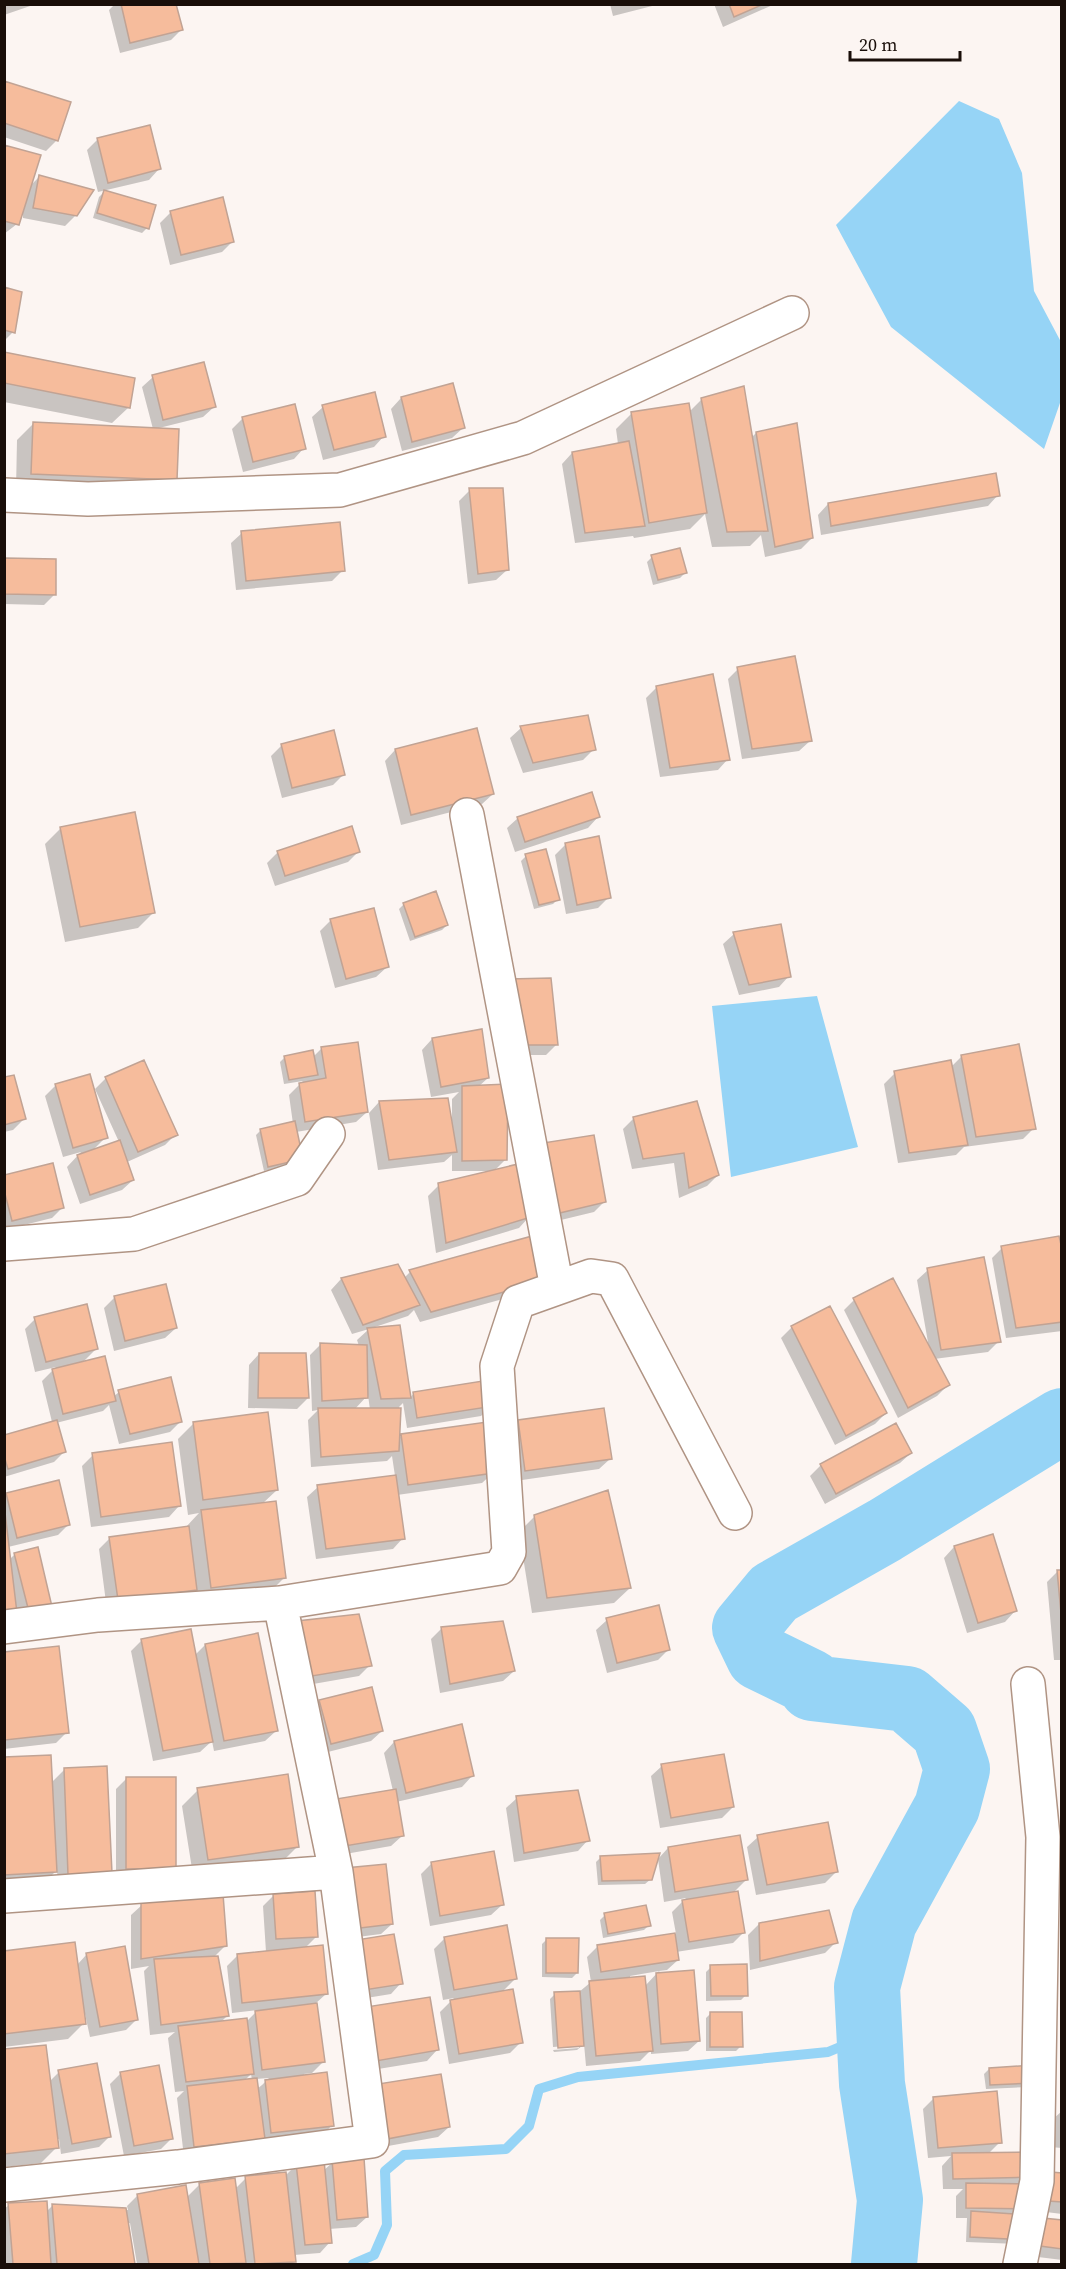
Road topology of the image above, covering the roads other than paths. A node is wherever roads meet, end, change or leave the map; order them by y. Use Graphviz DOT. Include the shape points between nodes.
graph roads {
  1 [pos="792,313"];
  2 [pos="4,495"];
  3 [pos="467,815"];
  4 [pos="328,1134"];
  5 [pos="4,1244"];
  6 [pos="556,1288"];
  7 [pos="735,1514"];
  8 [pos="280,1603"];
  9 [pos="4,1627"];
  10 [pos="1028,1684"];
  11 [pos="336,1872"];
  12 [pos="4,1896"];
  13 [pos="4,2185"];
  14 [pos="1020,2265"];
  1 -- 2 [label="street" via="523,438 340,490 88,499"];
  3 -- 6 [label="street"];
  4 -- 5 [label="street" via="297,1179 134,1234"];
  6 -- 7 [label="street" via="591,1276 612,1279"];
  6 -- 8 [label="street" via="518,1302 497,1366 509,1552 500,1568"];
  8 -- 9 [label="street" via="98,1615"];
  8 -- 11 [label="street"];
  10 -- 14 [label="street" via="1043,1837 1037,2181"];
  11 -- 12 [label="street"];
  11 -- 13 [label="street" via="372,2141 178,2168"];
}
